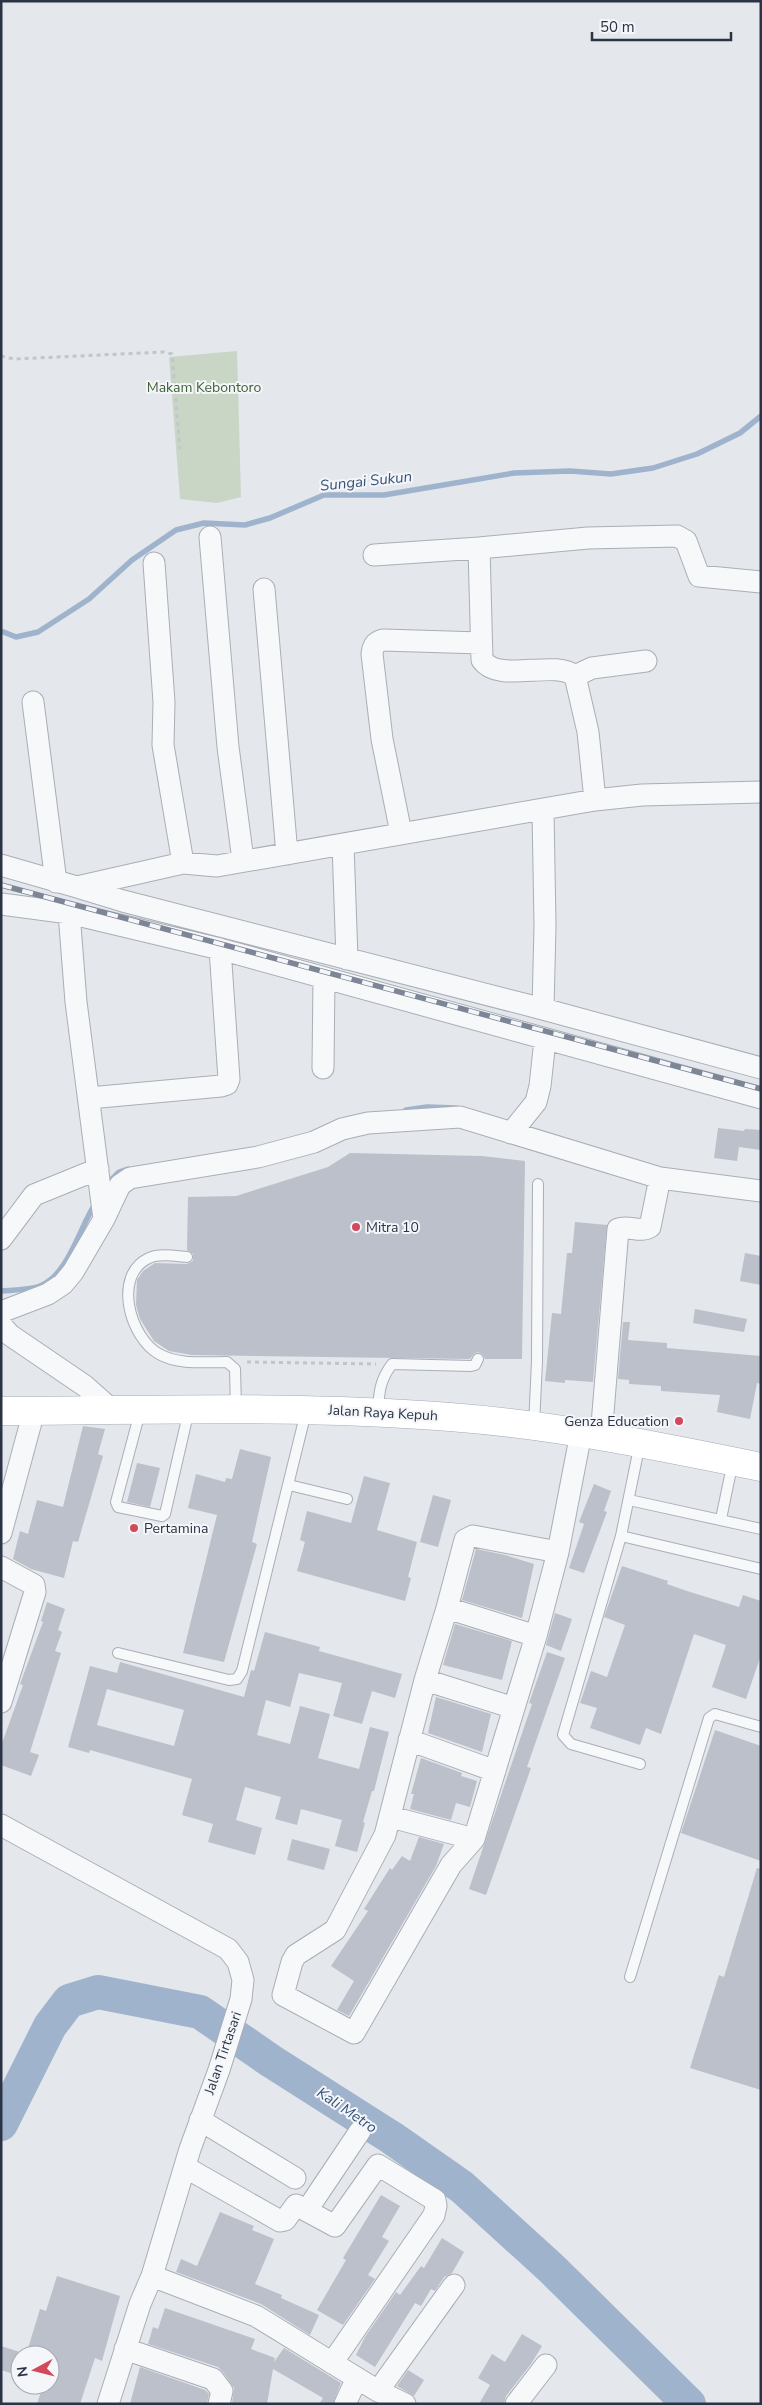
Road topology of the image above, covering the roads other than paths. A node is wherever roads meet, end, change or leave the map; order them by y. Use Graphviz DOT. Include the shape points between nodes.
graph roads {
  1 [pos="210,537"];
  2 [pos="479,548"];
  3 [pos="374,554"];
  4 [pos="154,563"];
  5 [pos="761,582"];
  6 [pos="264,589"];
  7 [pos="481,643"];
  8 [pos="646,661"];
  9 [pos="575,676"];
  10 [pos="33,702"];
  11 [pos="761,792"];
  12 [pos="595,800"];
  13 [pos="543,810"];
  14 [pos="402,833"];
  15 [pos="343,844"];
  16 [pos="287,854"];
  17 [pos="243,860"];
  18 [pos="183,862"];
  19 [pos="1,865"];
  20 [pos="56,882"];
  21 [pos="77,887"];
  22 [pos="1,904"];
  23 [pos="69,913"];
  24 [pos="220,949"];
  25 [pos="347,959"];
  26 [pos="324,978"];
  27 [pos="543,1009"];
  28 [pos="545,1040"];
  29 [pos="323,1068"];
  30 [pos="761,1068"];
  31 [pos="89,1098"];
  32 [pos="761,1098"];
  33 [pos="515,1128"];
  34 [pos="660,1178"];
  35 [pos="538,1184"];
  36 [pos="100,1191"];
  37 [pos="761,1191"];
  38 [pos="1,1239"];
  39 [pos="187,1257"];
  40 [pos="1,1312"];
  41 [pos="1,1325"];
  42 [pos="478,1359"];
  43 [pos="236,1409"];
  44 [pos="307,1409"];
  45 [pos="112,1410"];
  46 [pos="141,1410"];
  47 [pos="190,1410"];
  48 [pos="1,1411"];
  49 [pos="34,1411"];
  50 [pos="378,1412"];
  51 [pos="534,1426"];
  52 [pos="591,1435"];
  53 [pos="640,1443"];
  54 [pos="733,1461"];
  55 [pos="761,1467"];
  56 [pos="289,1485"];
  57 [pos="347,1499"];
  58 [pos="629,1500"];
  59 [pos="721,1519"];
  60 [pos="761,1529"];
  61 [pos="1,1533"];
  62 [pos="621,1536"];
  63 [pos="558,1552"];
  64 [pos="1,1567"];
  65 [pos="761,1569"];
  66 [pos="447,1608"];
  67 [pos="536,1636"];
  68 [pos="118,1653"];
  69 [pos="425,1680"];
  70 [pos="1,1702"];
  71 [pos="514,1708"];
  72 [pos="761,1727"];
  73 [pos="409,1740"];
  74 [pos="640,1764"];
  75 [pos="495,1772"];
  76 [pos="392,1817"];
  77 [pos="1,1824"];
  78 [pos="474,1839"];
  79 [pos="630,1977"];
  80 [pos="200,2120"];
  81 [pos="360,2131"];
  82 [pos="185,2167"];
  83 [pos="295,2178"];
  84 [pos="306,2210"];
  85 [pos="152,2276"];
  86 [pos="454,2285"];
  87 [pos="125,2349"];
  88 [pos="332,2363"];
  89 [pos="546,2365"];
  90 [pos="356,2378"];
  91 [pos="391,2399"];
  92 [pos="108,2404"];
  93 [pos="219,2404"];
  94 [pos="345,2404"];
  95 [pos="516,2404"];
  1 -- 17 [label="street" via="228,747"];
  2 -- 3 [label="street"];
  2 -- 5 [label="street" via="588,538 677,536 686,541 699,576"];
  2 -- 7 [label="street"];
  4 -- 18 [label="street" via="164,702 162,745"];
  6 -- 16 [label="street"];
  7 -- 9 [label="street" via="482,660 490,668 566,672"];
  7 -- 14 [label="street" via="383,640 375,643 372,654 382,739"];
  8 -- 9 [label="street" via="592,668"];
  9 -- 12 [label="street" via="588,732"];
  10 -- 20 [label="street"];
  11 -- 12 [label="street" via="642,795"];
  12 -- 13 [label="street"];
  13 -- 14 [label="street"];
  13 -- 27 [label="street"];
  14 -- 15 [label="street"];
  15 -- 16 [label="street"];
  15 -- 25 [label="street"];
  16 -- 17 [label="street"];
  17 -- 18 [label="street" via="217,866"];
  18 -- 21 [label="street"];
  19 -- 20 [label="street"];
  20 -- 21 [label="street"];
  21 -- 25 [label="street"];
  22 -- 23 [label="street"];
  23 -- 24 [label="street"];
  23 -- 31 [label="street" via="75,994"];
  24 -- 26 [label="street"];
  24 -- 31 [label="street" via="227,1084"];
  25 -- 27 [label="street"];
  26 -- 28 [label="street"];
  26 -- 29 [label="street"];
  27 -- 30 [label="street"];
  28 -- 32 [label="street"];
  28 -- 33 [label="street" via="536,1102"];
  31 -- 36 [label="street"];
  33 -- 34 [label="street"];
  33 -- 36 [label="street" via="460,1117 368,1124 342,1129 314,1142 258,1157 130,1178"];
  34 -- 37 [label="street"];
  34 -- 52 [label="street" via="650,1227 643,1230 618,1229"];
  35 -- 51 [label="lane"];
  36 -- 38 [label="street" via="34,1195"];
  36 -- 40 [label="street" via="73,1272 48,1294"];
  39 -- 43 [label="lane" via="152,1257 138,1266 129,1294 131,1319 138,1334 160,1355 172,1360 227,1362 235,1369"];
  41 -- 45 [label="street" via="10,1335 85,1386"];
  42 -- 50 [label="lane" via="471,1366 392,1364 382,1376 379,1386"];
  43 -- 44 [label="main road, Jalan Raya Kepuh"];
  43 -- 47 [label="main road, Jalan Raya Kepuh"];
  44 -- 50 [label="main road, Jalan Raya Kepuh"];
  44 -- 56 [label="lane"];
  45 -- 46 [label="main road, Jalan Raya Kepuh"];
  45 -- 49 [label="main road, Jalan Raya Kepuh"];
  46 -- 47 [label="main road, Jalan Raya Kepuh"];
  46 -- 47 [label="lane" via="116,1502 118,1507 162,1516"];
  48 -- 49 [label="main road, Jalan Raya Kepuh"];
  49 -- 61 [label="street"];
  50 -- 51 [label="main road, Jalan Raya Kepuh"];
  51 -- 52 [label="main road, Jalan Raya Kepuh"];
  52 -- 53 [label="main road, Jalan Raya Kepuh"];
  52 -- 63 [label="street"];
  53 -- 54 [label="main road, Jalan Raya Kepuh"];
  53 -- 58 [label="lane"];
  54 -- 55 [label="main road, Jalan Raya Kepuh"];
  54 -- 59 [label="lane"];
  56 -- 57 [label="lane"];
  56 -- 68 [label="lane" via="242,1671 237,1679 229,1680"];
  58 -- 59 [label="lane"];
  58 -- 62 [label="lane"];
  59 -- 60 [label="lane"];
  62 -- 65 [label="lane"];
  62 -- 74 [label="lane" via="563,1735 571,1744"];
  63 -- 66 [label="street" via="470,1537 465,1540"];
  63 -- 67 [label="street"];
  64 -- 70 [label="street" via="34,1585 35,1592"];
  66 -- 67 [label="street"];
  66 -- 69 [label="street"];
  67 -- 71 [label="street"];
  69 -- 71 [label="street"];
  69 -- 73 [label="street"];
  71 -- 75 [label="street"];
  72 -- 79 [label="lane" via="715,1714 709,1718"];
  73 -- 75 [label="street"];
  73 -- 76 [label="street"];
  75 -- 78 [label="street"];
  76 -- 78 [label="street"];
  76 -- 78 [label="street" via="335,1930 296,1955 284,1995 354,2033 451,1865"];
  77 -- 80 [label="street, Jalan Tirtasari" via="228,1949 238,1962 243,1980 241,2000"];
  80 -- 82 [label="street, Jalan Tirtasari"];
  80 -- 83 [label="street"];
  81 -- 84 [label="street"];
  82 -- 84 [label="street" via="280,2221 285,2220 296,2205"];
  82 -- 85 [label="street, Jalan Tirtasari"];
  84 -- 88 [label="street" via="335,2226 378,2165 434,2200 436,2206 434,2215"];
  85 -- 87 [label="street, Jalan Tirtasari"];
  85 -- 88 [label="street" via="256,2316"];
  86 -- 91 [label="street"];
  87 -- 92 [label="street, Jalan Tirtasari"];
  87 -- 93 [label="street" via="213,2379 222,2391"];
  88 -- 90 [label="street"];
  89 -- 95 [label="street"];
  90 -- 91 [label="street"];
  90 -- 94 [label="street"];
}
